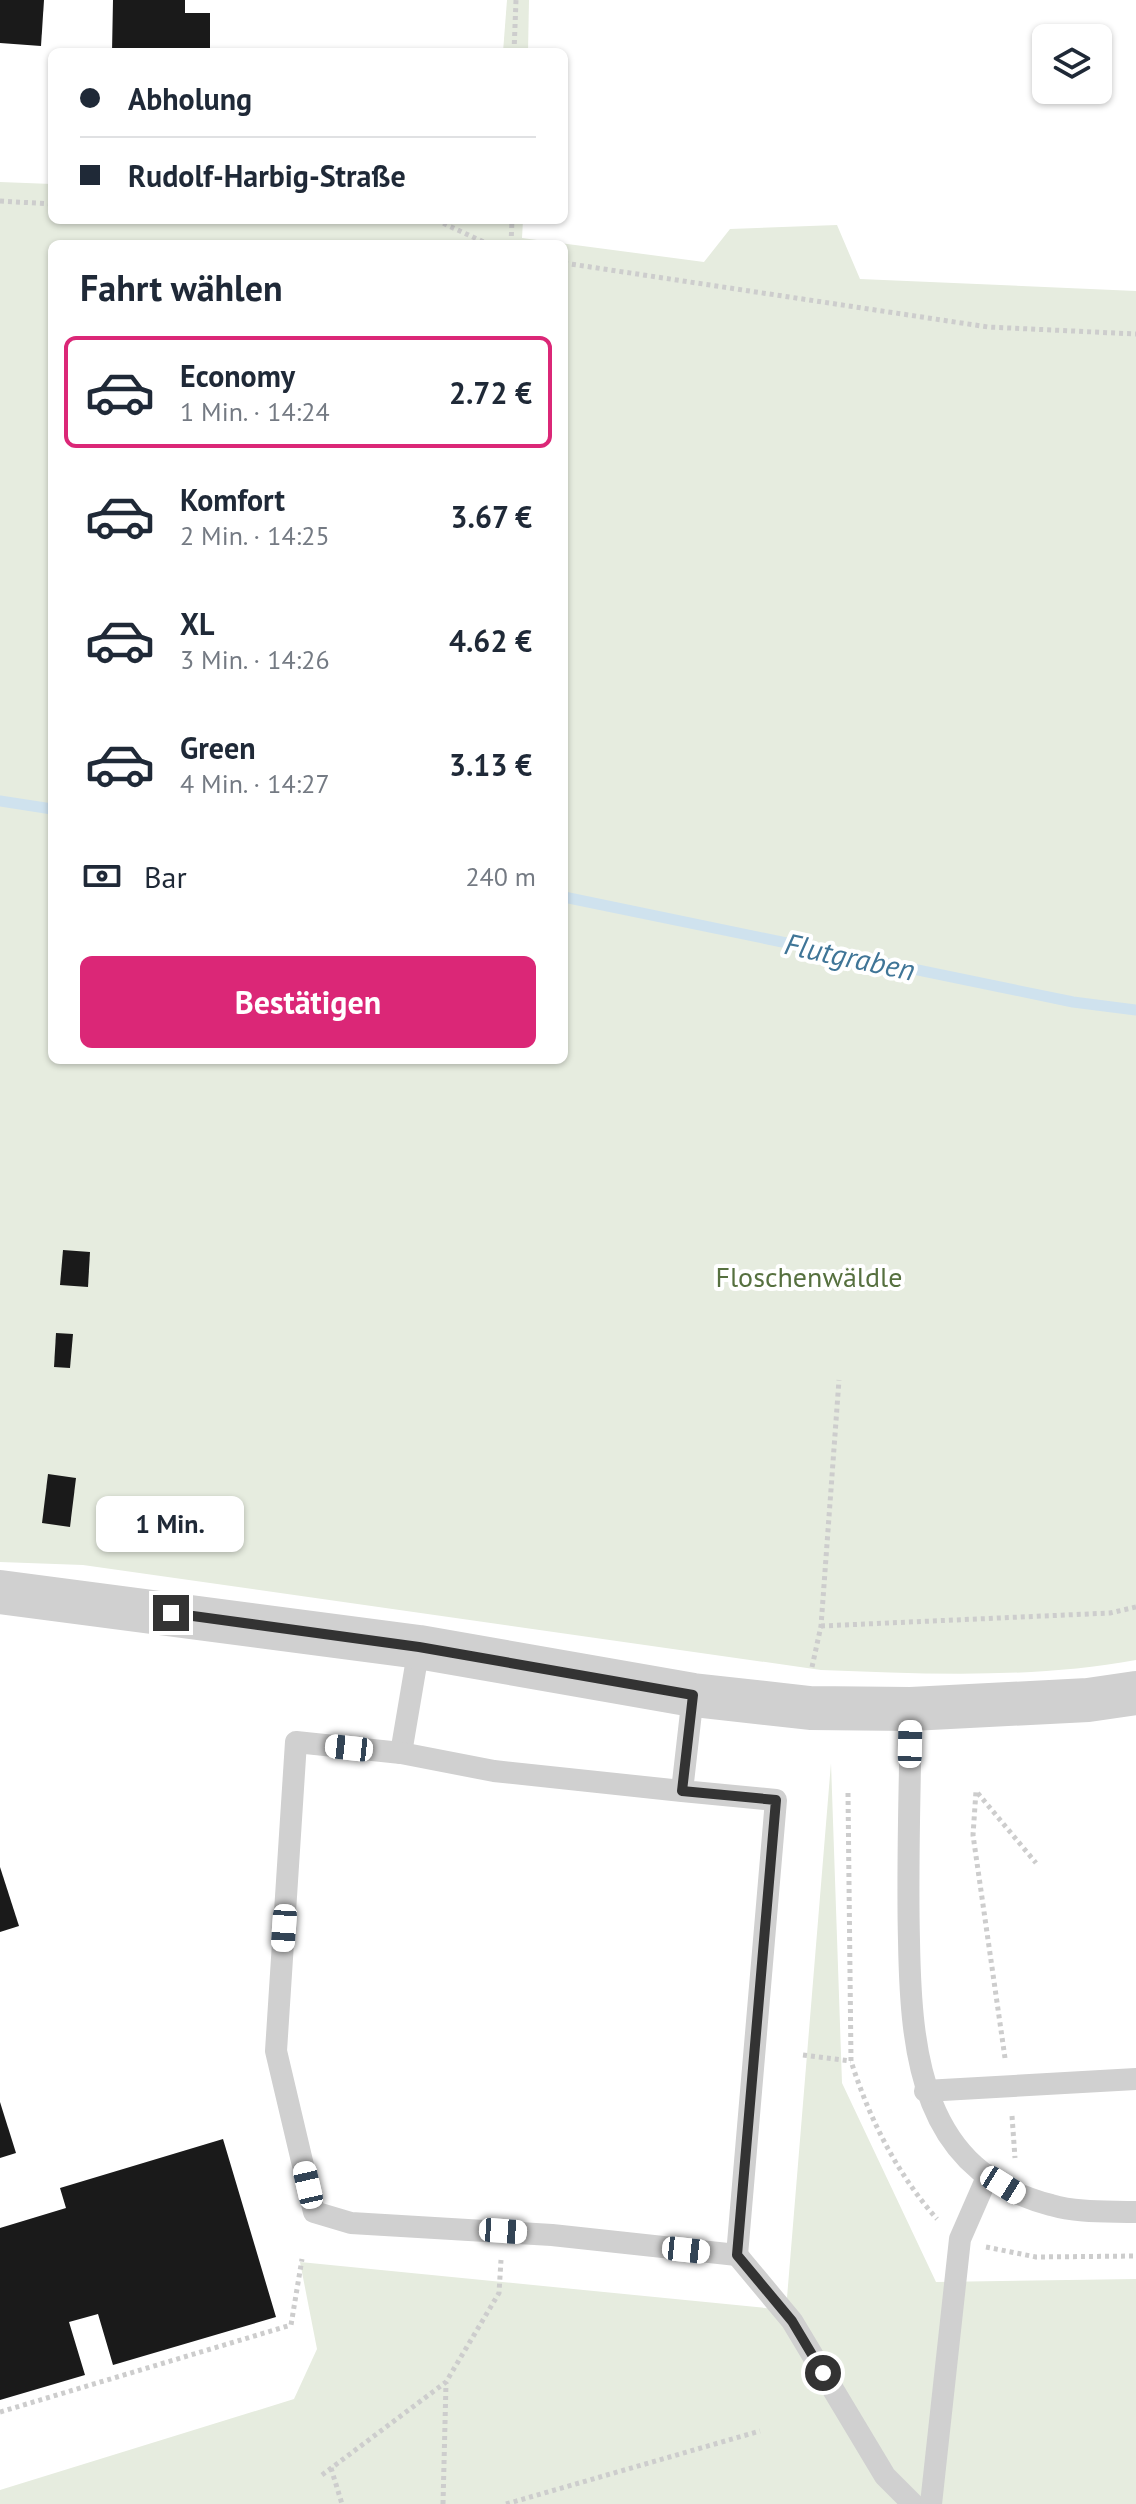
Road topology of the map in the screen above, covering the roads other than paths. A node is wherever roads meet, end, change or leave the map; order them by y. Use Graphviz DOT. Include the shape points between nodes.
graph roads {
  1 [pos="0,1592"];
  2 [pos="419,1647"];
  3 [pos="1136,1693"];
  4 [pos="693,1695"];
  5 [pos="911,1709"];
  6 [pos="401,1753"];
  7 [pos="682,1791"];
  8 [pos="1136,2079"];
  9 [pos="925,2091"];
  10 [pos="988,2175"];
  11 [pos="1136,2212"];
  12 [pos="737,2255"];
  13 [pos="913,2504"];
  14 [pos="931,2504"];
  1 -- 2 [label="street"];
  2 -- 4 [label="street"];
  2 -- 6 [label="lane"];
  3 -- 5 [label="street"];
  4 -- 5 [label="street" via="810,1708"];
  4 -- 7 [label="lane"];
  5 -- 9 [label="lane" via="910,2002"];
  6 -- 7 [label="lane" via="494,1771"];
  6 -- 12 [label="lane" via="296,1742 276,2051 314,2212 351,2223 503,2231"];
  7 -- 12 [label="lane" via="776,1800"];
  8 -- 9 [label="lane"];
  9 -- 10 [label="lane" via="958,2150"];
  10 -- 11 [label="lane" via="1017,2194 1052,2206"];
  10 -- 14 [label="lane" via="960,2239"];
  12 -- 13 [label="lane" via="792,2321 885,2476"];
}
